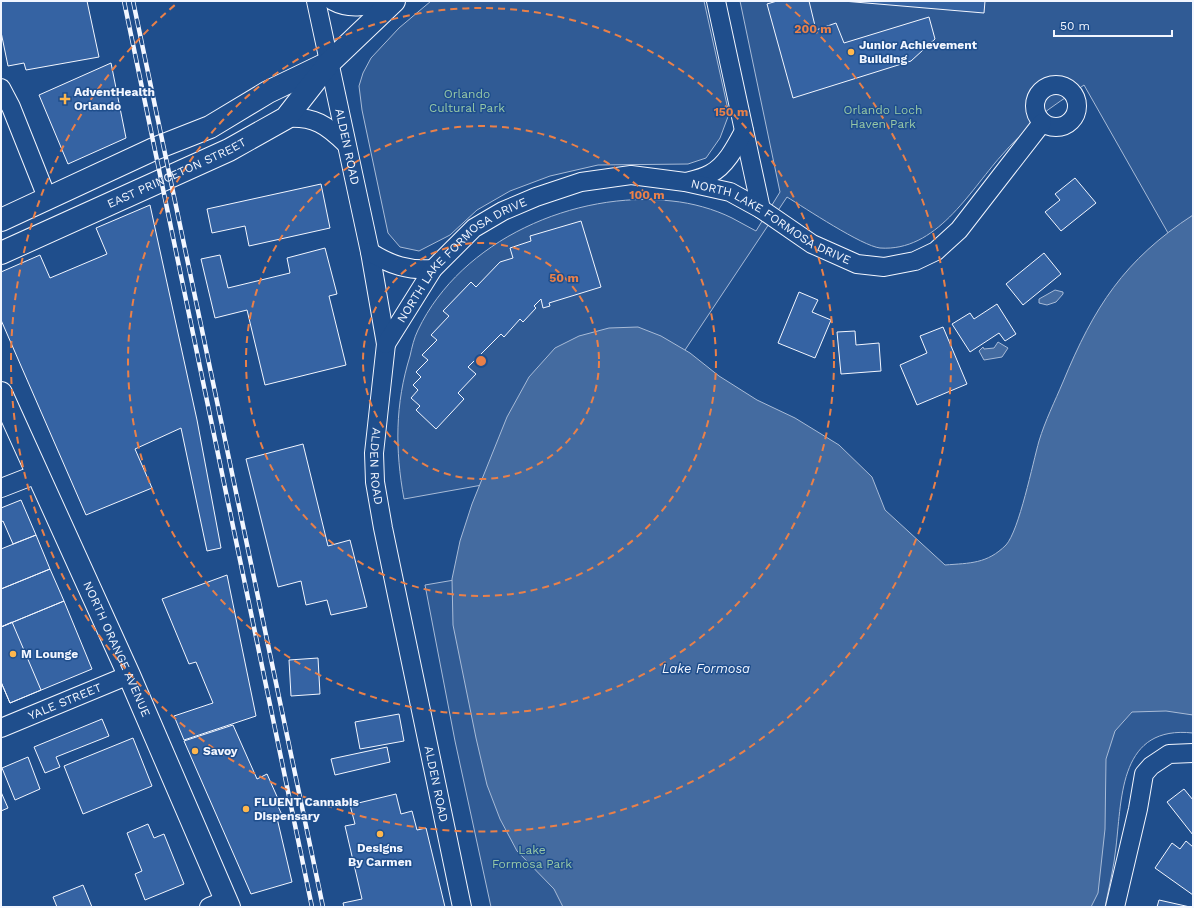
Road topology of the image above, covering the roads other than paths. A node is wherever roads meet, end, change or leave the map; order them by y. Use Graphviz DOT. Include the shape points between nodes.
graph roads {
  1 [pos="316,1"];
  2 [pos="333,1"];
  3 [pos="389,1"];
  4 [pos="394,1"];
  5 [pos="716,1"];
  6 [pos="329,63"];
  7 [pos="1,88"];
  8 [pos="286,118"];
  9 [pos="1042,123"];
  10 [pos="744,131"];
  11 [pos="346,144"];
  12 [pos="685,182"];
  13 [pos="48,200"];
  14 [pos="761,209"];
  15 [pos="1,220"];
  16 [pos="370,252"];
  17 [pos="1,253"];
  18 [pos="433,269"];
  19 [pos="386,344"];
  20 [pos="1,393"];
  21 [pos="37,474"];
  22 [pos="1,488"];
  23 [pos="129,675"];
  24 [pos="1,728"];
  25 [pos="1193,753"];
  26 [pos="221,905"];
  27 [pos="462,907"];
  28 [pos="1116,907"];
  1 -- 6 [label="street, ALDEN ROAD"];
  2 -- 3 [label="street" via="358,7"];
  4 -- 6 [label="main road, EAST PRINCETON STREET"];
  5 -- 10 [label="street"];
  6 -- 8 [label="main road, EAST PRINCETON STREET"];
  6 -- 11 [label="street, ALDEN ROAD"];
  6 -- 13 [label="main road, EAST PRINCETON STREET" via="268,92 210,127 154,149"];
  7 -- 13 [label="street"];
  8 -- 11 [label="street" via="301,117 313,120 332,130"];
  8 -- 17 [label="main road, EAST PRINCETON STREET" via="229,150"];
  9 -- 14 [label="street, NORTH LAKE FORMOSA DRIVE" via="959,230 936,251 915,261 884,266 857,264 812,244"];
  10 -- 12 [label="street" via="722,165 710,174"];
  10 -- 14 [label="street"];
  11 -- 16 [label="street, ALDEN ROAD"];
  12 -- 14 [label="street, NORTH LAKE FORMOSA DRIVE" via="730,192"];
  12 -- 18 [label="street, NORTH LAKE FORMOSA DRIVE" via="631,175 581,182 536,197 503,211 474,228"];
  13 -- 15 [label="main road, EAST PRINCETON STREET"];
  16 -- 18 [label="street" via="383,261 401,267"];
  16 -- 19 [label="street, ALDEN ROAD"];
  18 -- 19 [label="street, NORTH LAKE FORMOSA DRIVE"];
  19 -- 27 [label="street, ALDEN ROAD" via="377,415 375,482"];
  20 -- 21 [label="main road, NORTH ORANGE AVENUE"];
  21 -- 22 [label="street"];
  21 -- 23 [label="main road, NORTH ORANGE AVENUE"];
  23 -- 24 [label="street, YALE STREET"];
  23 -- 26 [label="main road, NORTH ORANGE AVENUE"];
  25 -- 28 [label="street" via="1169,754 1144,774"];
}
